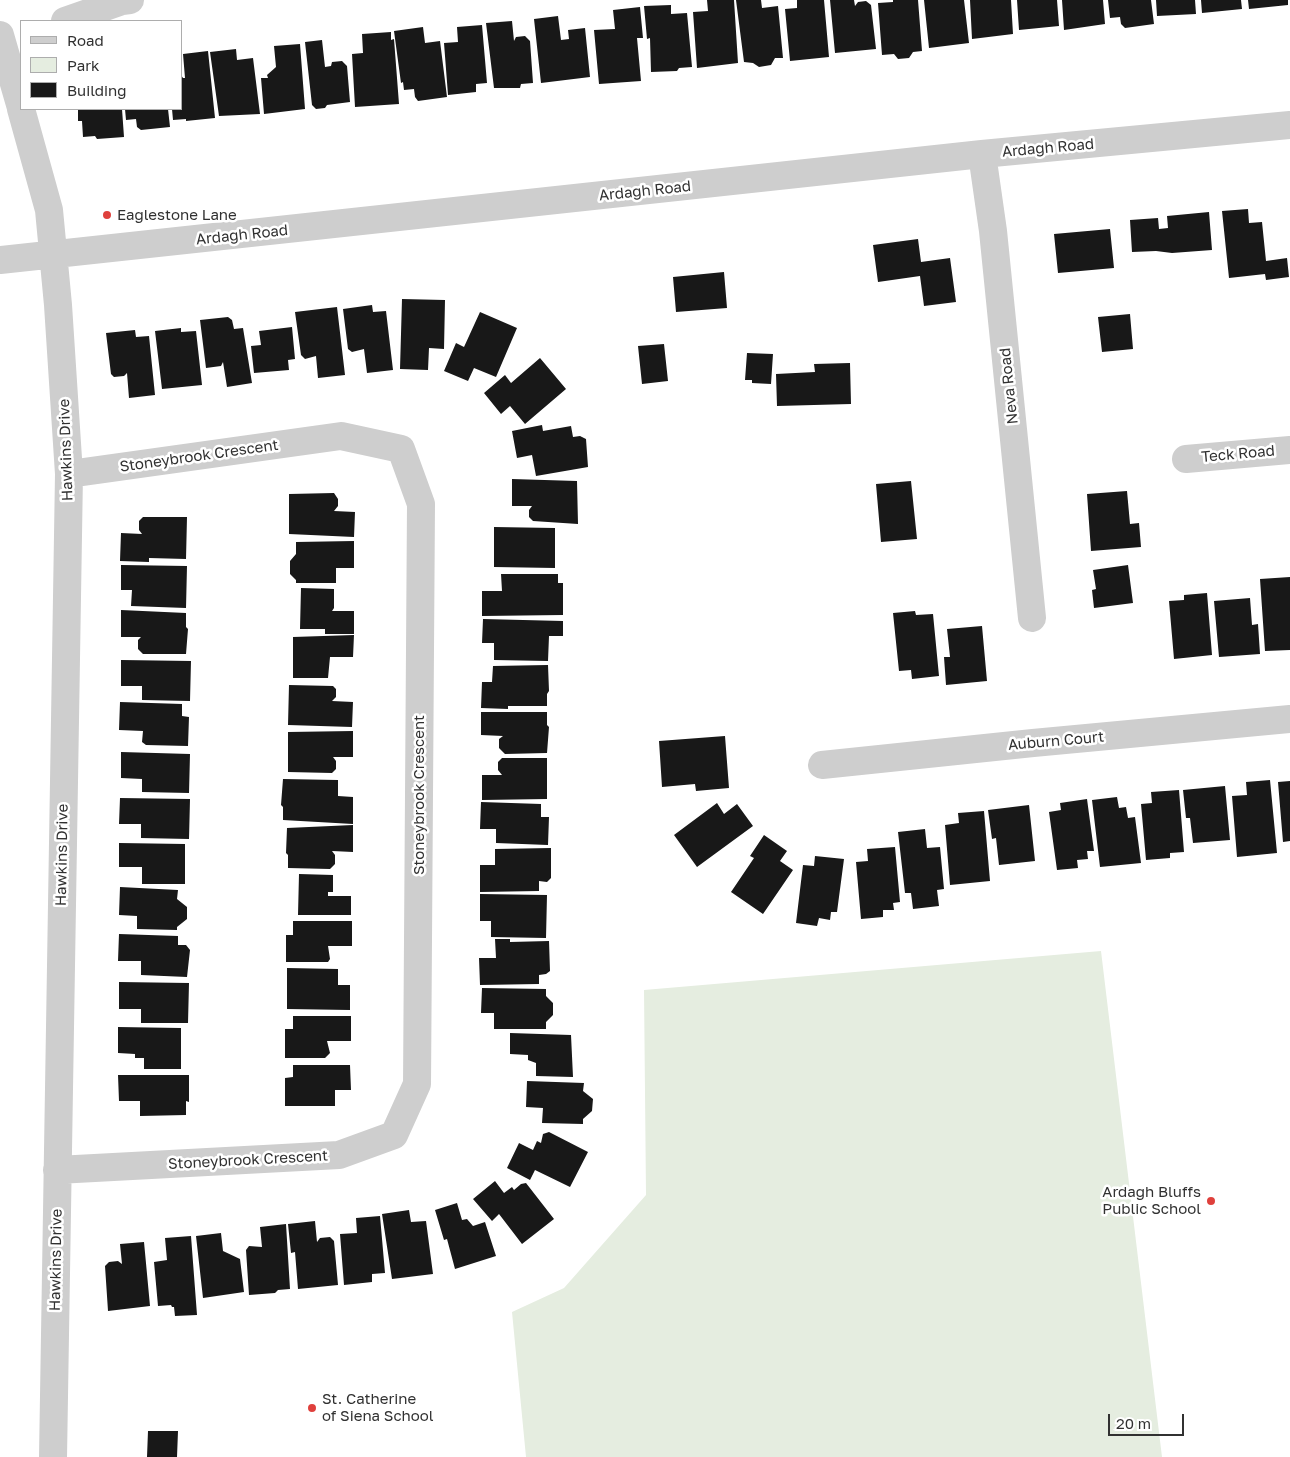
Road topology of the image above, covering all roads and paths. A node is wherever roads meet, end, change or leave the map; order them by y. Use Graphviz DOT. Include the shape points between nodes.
graph roads {
  1 [pos="130,0"];
  2 [pos="68,20"];
  3 [pos="8,38"];
  4 [pos="20,104"];
  5 [pos="21,110"];
  6 [pos="1290,125"];
  7 [pos="982,154"];
  8 [pos="54,254"];
  9 [pos="0,260"];
  10 [pos="1290,450"];
  11 [pos="1186,459"];
  12 [pos="69,474"];
  13 [pos="1032,618"];
  14 [pos="1290,719"];
  15 [pos="822,765"];
  16 [pos="57,1170"];
  17 [pos="53,1457"];
  1 -- 2 [label="street"];
  3 -- 4 [label="street"];
  5 -- 8 [label="street" via="49,210"];
  6 -- 7 [label="street, Ardagh Road"];
  7 -- 8 [label="street, Ardagh Road"];
  7 -- 13 [label="street, Neva Road" via="993,231"];
  8 -- 9 [label="street, Ardagh Road"];
  8 -- 12 [label="street, Hawkins Drive"];
  10 -- 11 [label="street, Teck Road"];
  12 -- 16 [label="street, Hawkins Drive"];
  12 -- 16 [label="street, Stoneybrook Crescent" via="341,436 401,449 421,504 417,1084 394,1135 339,1155"];
  14 -- 15 [label="street, Auburn Court"];
  16 -- 17 [label="street, Hawkins Drive"];
}
